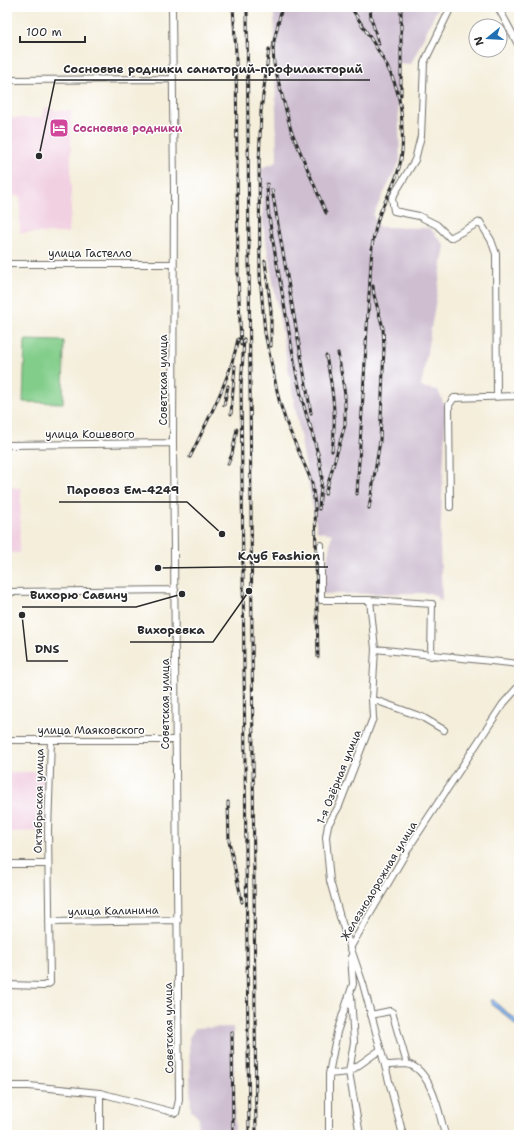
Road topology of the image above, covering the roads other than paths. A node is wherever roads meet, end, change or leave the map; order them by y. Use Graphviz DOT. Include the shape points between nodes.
graph roads {
  1 [pos="172,7"];
  2 [pos="451,7"];
  3 [pos="498,7"];
  4 [pos="519,46"];
  5 [pos="173,79"];
  6 [pos="7,80"];
  7 [pos="7,264"];
  8 [pos="173,264"];
  9 [pos="519,396"];
  10 [pos="497,397"];
  11 [pos="173,443"];
  12 [pos="7,444"];
  13 [pos="450,507"];
  14 [pos="321,545"];
  15 [pos="175,590"];
  16 [pos="7,592"];
  17 [pos="370,600"];
  18 [pos="375,649"];
  19 [pos="431,656"];
  20 [pos="519,664"];
  21 [pos="519,686"];
  22 [pos="372,699"];
  23 [pos="444,730"];
  24 [pos="7,740"];
  25 [pos="50,740"];
  26 [pos="176,740"];
  27 [pos="7,864"];
  28 [pos="48,864"];
  29 [pos="178,920"];
  30 [pos="49,922"];
  31 [pos="350,947"];
  32 [pos="7,985"];
  33 [pos="351,993"];
  34 [pos="371,1015"];
  35 [pos="380,1050"];
  36 [pos="384,1062"];
  37 [pos="407,1064"];
  38 [pos="349,1072"];
  39 [pos="329,1074"];
  40 [pos="7,1086"];
  41 [pos="100,1093"];
  42 [pos="100,1135"];
  43 [pos="329,1135"];
  44 [pos="360,1135"];
  45 [pos="403,1135"];
  46 [pos="446,1135"];
  1 -- 5 [label="street, Советская улица"];
  2 -- 10 [label="street" via="424,63 421,136 415,160 392,198 394,211 418,216 437,225 450,238 480,222 491,240 496,254"];
  3 -- 4 [label="street"];
  5 -- 6 [label="street"];
  5 -- 8 [label="street, Советская улица"];
  7 -- 8 [label="street, улица Гастелло"];
  8 -- 11 [label="street, Советская улица"];
  9 -- 10 [label="street"];
  10 -- 13 [label="street" via="454,398 449,405"];
  11 -- 12 [label="street, улица Кошевого"];
  11 -- 15 [label="street, Советская улица"];
  14 -- 17 [label="street" via="321,600"];
  15 -- 16 [label="street"];
  15 -- 26 [label="street, Советская улица"];
  17 -- 18 [label="street, 1-я Озёрная улица"];
  17 -- 19 [label="street" via="432,604"];
  18 -- 19 [label="street"];
  18 -- 22 [label="street, 1-я Озёрная улица"];
  19 -- 20 [label="street"];
  21 -- 31 [label="street, Железнодорожная улица" via="503,704 416,838"];
  22 -- 23 [label="street" via="422,717"];
  22 -- 31 [label="street, 1-я Озёрная улица" via="373,718 339,806 328,825 326,837 330,881"];
  24 -- 25 [label="street, улица Маяковского"];
  25 -- 26 [label="street, улица Маяковского"];
  25 -- 28 [label="street, Октябрьская улица"];
  26 -- 29 [label="street, Советская улица"];
  27 -- 28 [label="street, Октябрьская улица"];
  28 -- 30 [label="street, Октябрьская улица"];
  29 -- 30 [label="street, улица Калинина"];
  29 -- 41 [label="street, Советская улица" via="180,1100 176,1113"];
  30 -- 32 [label="street, Октябрьская улица" via="50,983 43,986"];
  31 -- 33 [label="street, Железнодорожная улица" via="353,984"];
  31 -- 34 [label="street, 1-я Озёрная улица"];
  33 -- 38 [label="street" via="354,1042"];
  33 -- 39 [label="street, Железнодорожная улица" via="337,1032"];
  34 -- 35 [label="street, 1-я Озёрная улица"];
  34 -- 37 [label="street" via="392,1012"];
  35 -- 36 [label="street, 1-я Озёрная улица"];
  35 -- 38 [label="street"];
  36 -- 37 [label="street" via="387,1065"];
  36 -- 45 [label="street, 1-я Озёрная улица"];
  37 -- 46 [label="street" via="416,1068 435,1095"];
  38 -- 39 [label="street"];
  38 -- 44 [label="street"];
  39 -- 43 [label="street, Железнодорожная улица"];
  40 -- 41 [label="street"];
  41 -- 42 [label="street"];
}
